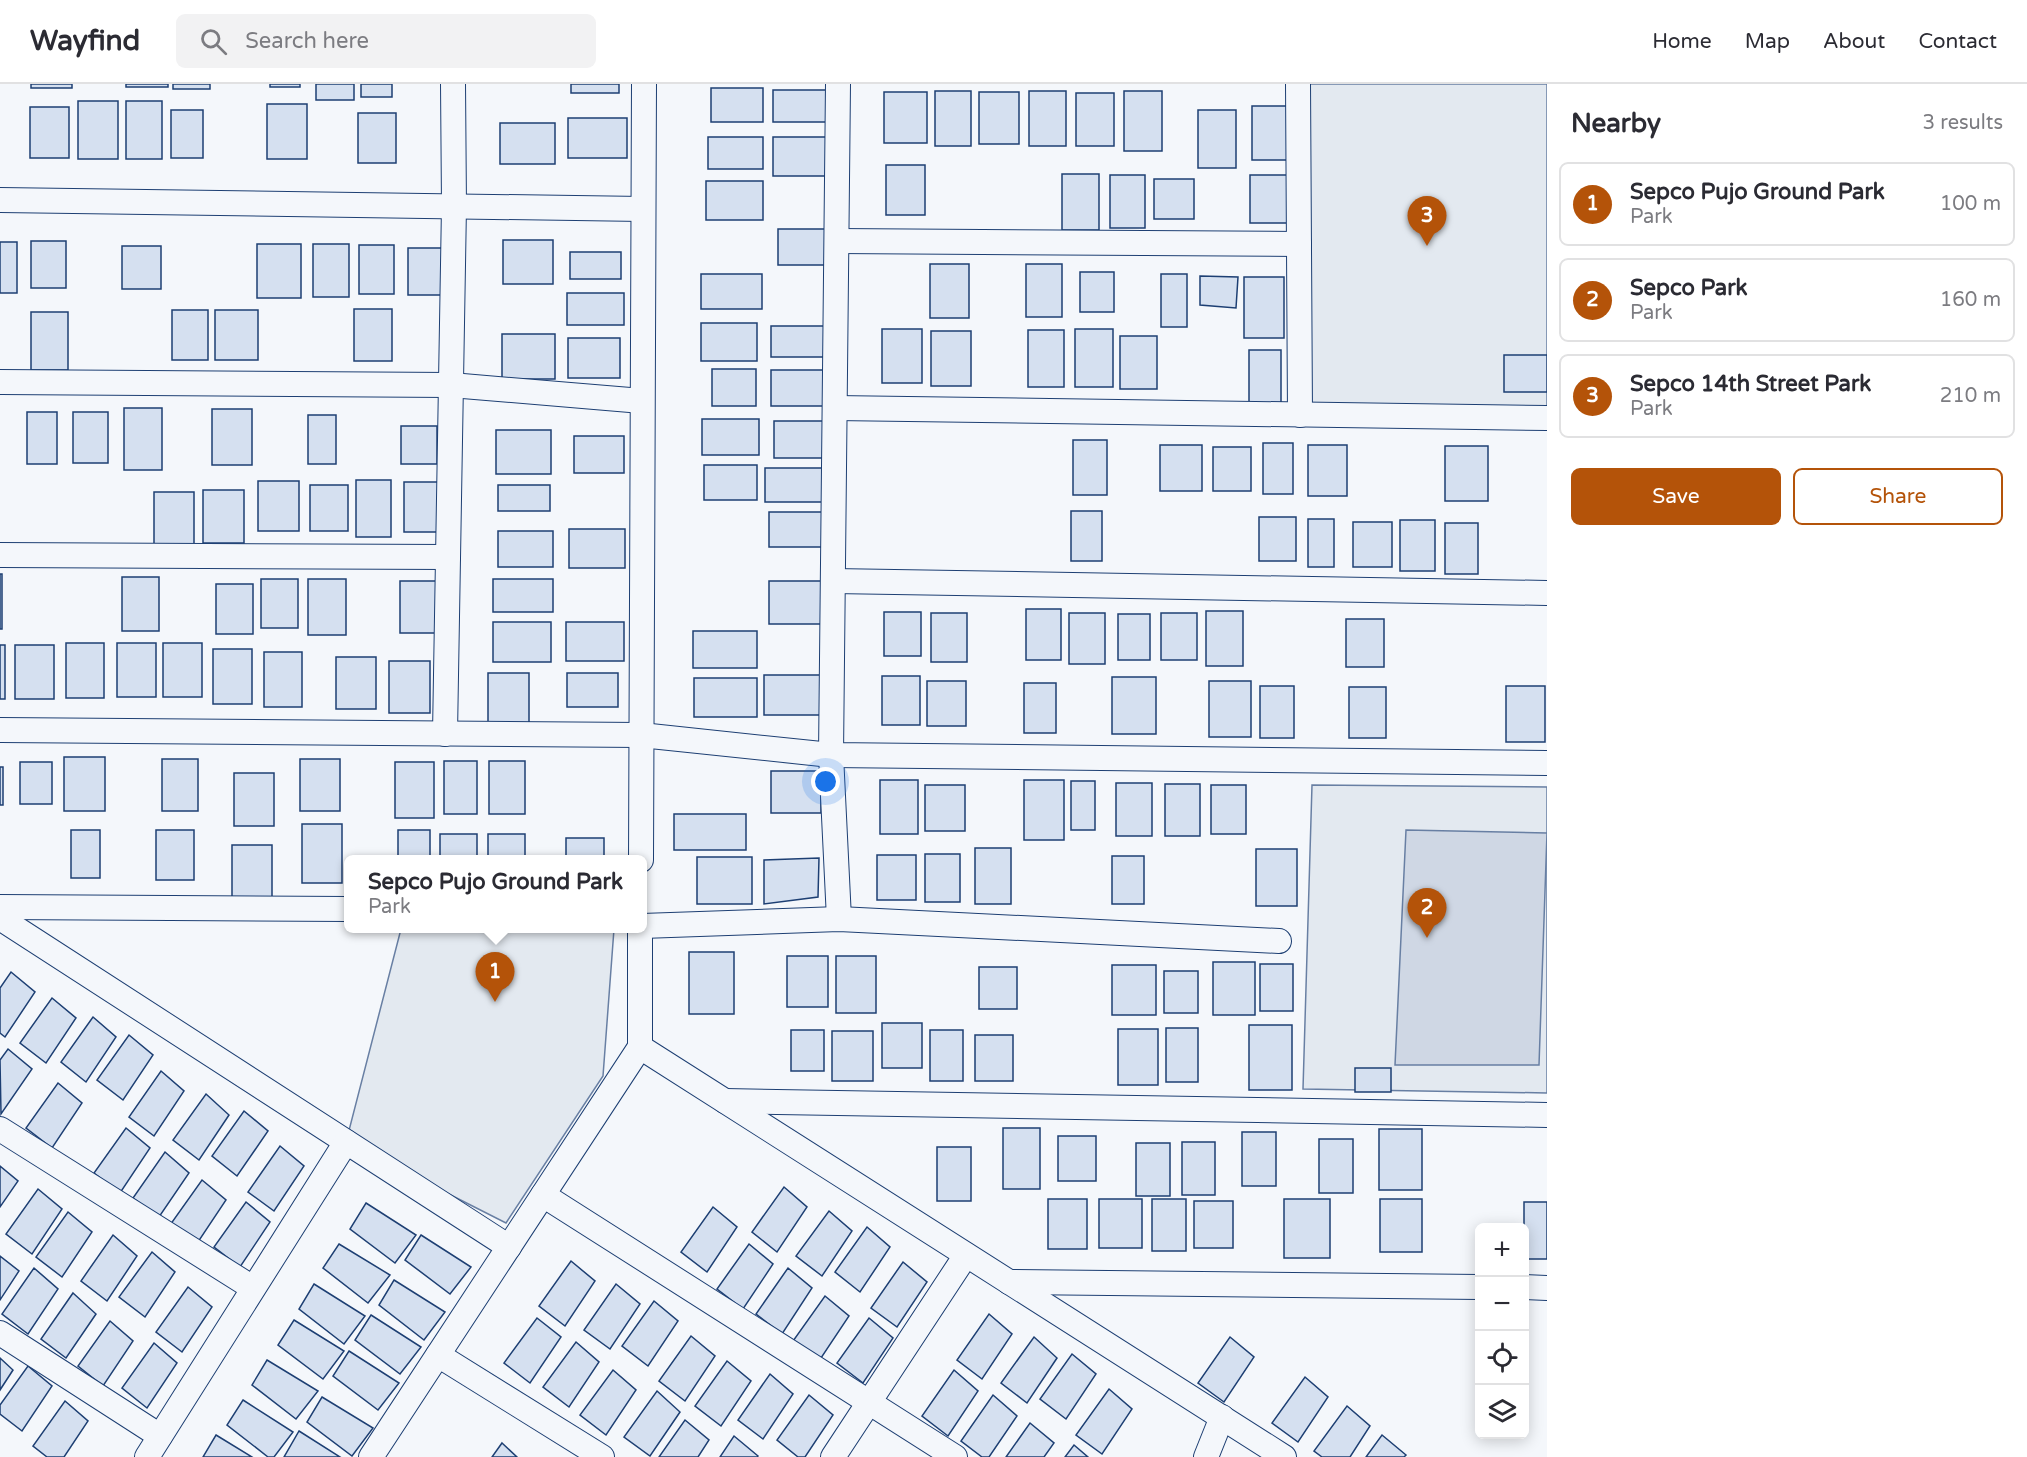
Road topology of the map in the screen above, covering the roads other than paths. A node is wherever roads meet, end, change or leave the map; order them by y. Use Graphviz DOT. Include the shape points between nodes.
graph roads {
  1 [pos="453,84"];
  2 [pos="644,84"];
  3 [pos="838,84"];
  4 [pos="1298,84"];
  5 [pos="0,200"];
  6 [pos="454,206"];
  7 [pos="643,209"];
  8 [pos="837,242"];
  9 [pos="1299,244"];
  10 [pos="0,382"];
  11 [pos="451,385"];
  12 [pos="642,401"];
  13 [pos="835,408"];
  14 [pos="1300,415"];
  15 [pos="1547,418"];
  16 [pos="0,555"];
  17 [pos="448,557"];
  18 [pos="833,581"];
  19 [pos="1547,593"];
  20 [pos="0,730"];
  21 [pos="445,734"];
  22 [pos="641,735"];
  23 [pos="831,755"];
  24 [pos="1547,763"];
  25 [pos="641,855"];
  26 [pos="0,907"];
  27 [pos="344,909"];
  28 [pos="0,918"];
  29 [pos="839,919"];
  30 [pos="647,927"];
  31 [pos="641,933"];
  32 [pos="1279,941"];
  33 [pos="640,1047"];
  34 [pos="725,1101"];
  35 [pos="1547,1115"];
  36 [pos="0,1129"];
  37 [pos="346,1142"];
  38 [pos="543,1195"];
  39 [pos="509,1247"];
  40 [pos="966,1255"];
  41 [pos="1009,1282"];
  42 [pos="1475,1287"];
  43 [pos="1529,1287"];
  44 [pos="253,1288"];
  45 [pos="1547,1288"];
  46 [pos="0,1333"];
  47 [pos="438,1355"];
  48 [pos="869,1402"];
  49 [pos="1222,1417"];
  50 [pos="160,1436"];
  51 [pos="147,1457"];
  52 [pos="371,1457"];
  53 [pos="602,1457"];
  54 [pos="832,1457"];
  55 [pos="955,1457"];
  56 [pos="1206,1457"];
  57 [pos="1284,1457"];
  1 -- 6 [label="street"];
  2 -- 7 [label="street"];
  3 -- 8 [label="street"];
  4 -- 9 [label="street"];
  5 -- 6 [label="street"];
  6 -- 7 [label="street"];
  6 -- 11 [label="street"];
  7 -- 12 [label="street"];
  8 -- 9 [label="street"];
  8 -- 13 [label="street"];
  9 -- 14 [label="street"];
  10 -- 11 [label="street"];
  11 -- 12 [label="street"];
  11 -- 17 [label="street"];
  12 -- 22 [label="street"];
  13 -- 14 [label="street"];
  13 -- 18 [label="street"];
  14 -- 15 [label="street"];
  16 -- 17 [label="street"];
  17 -- 21 [label="street"];
  18 -- 19 [label="street"];
  18 -- 23 [label="street"];
  20 -- 21 [label="street"];
  21 -- 22 [label="street"];
  22 -- 23 [label="street"];
  22 -- 25 [label="street"];
  23 -- 24 [label="street"];
  23 -- 29 [label="street"];
  26 -- 27 [label="street"];
  28 -- 37 [label="street"];
  29 -- 30 [label="street"];
  29 -- 32 [label="street"];
  31 -- 33 [label="street"];
  33 -- 34 [label="street"];
  33 -- 38 [label="street"];
  34 -- 35 [label="street"];
  34 -- 40 [label="street"];
  36 -- 44 [label="street"];
  37 -- 39 [label="street"];
  37 -- 44 [label="street"];
  38 -- 39 [label="street"];
  38 -- 48 [label="street"];
  39 -- 47 [label="street"];
  40 -- 41 [label="street"];
  40 -- 48 [label="street"];
  41 -- 42 [label="street"];
  41 -- 49 [label="street"];
  43 -- 45 [label="street"];
  44 -- 50 [label="street"];
  46 -- 50 [label="street"];
  47 -- 52 [label="street"];
  47 -- 53 [label="street"];
  48 -- 54 [label="street"];
  48 -- 55 [label="street"];
  49 -- 56 [label="street"];
  49 -- 57 [label="street"];
  50 -- 51 [label="street"];
}
